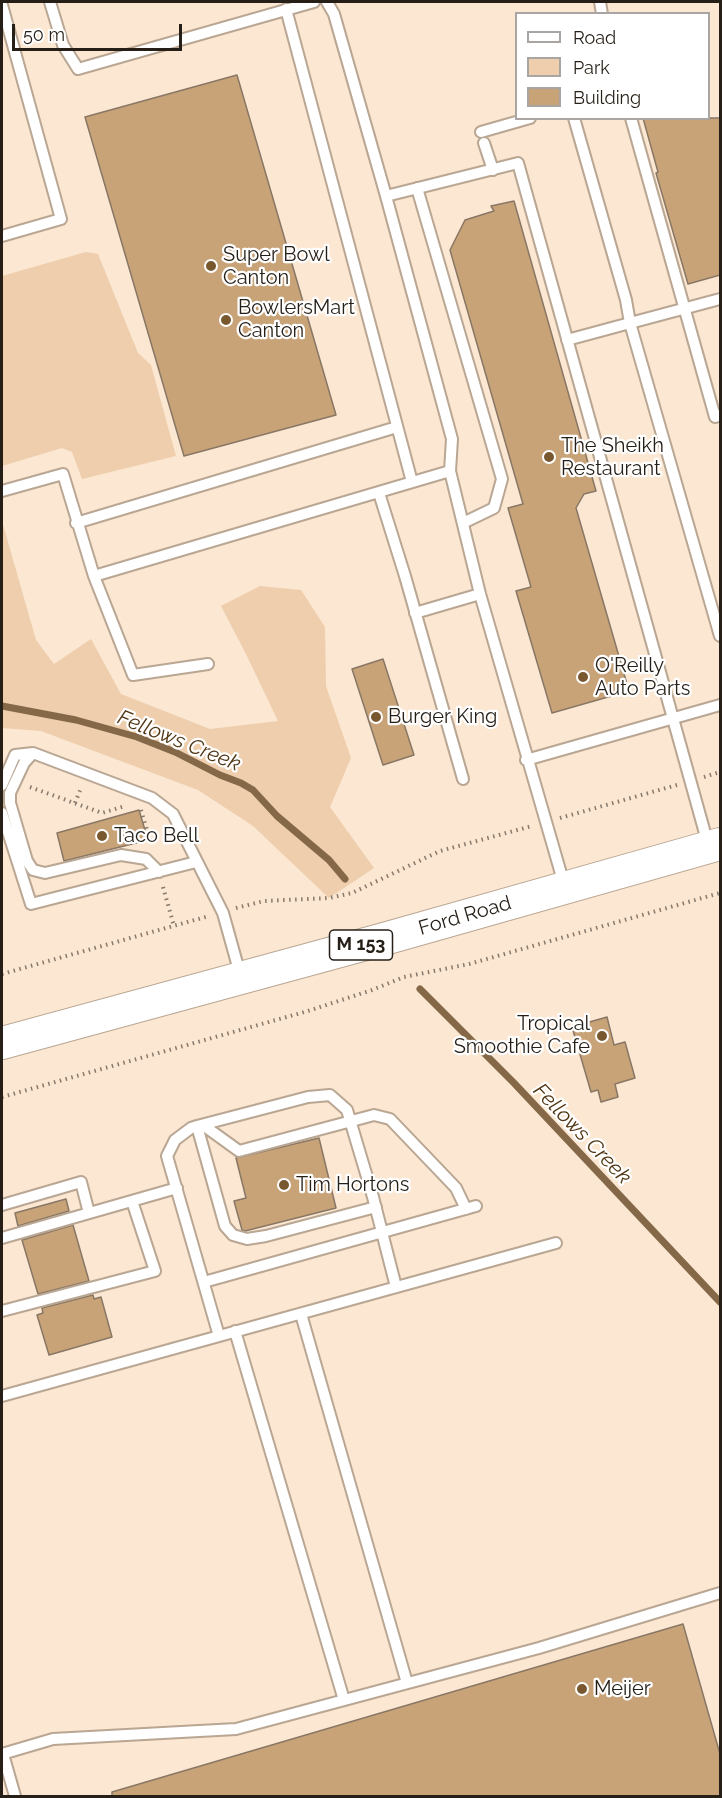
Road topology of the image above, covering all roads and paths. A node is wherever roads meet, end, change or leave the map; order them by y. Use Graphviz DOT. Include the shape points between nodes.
graph roads {
  1 [pos="50,2"];
  2 [pos="314,2"];
  3 [pos="327,2"];
  4 [pos="298,4"];
  5 [pos="2,5"];
  6 [pos="286,9"];
  7 [pos="523,120"];
  8 [pos="575,120"];
  9 [pos="632,120"];
  10 [pos="481,132"];
  11 [pos="484,143"];
  12 [pos="493,170"];
  13 [pos="417,188"];
  14 [pos="386,196"];
  15 [pos="2,236"];
  16 [pos="720,298"];
  17 [pos="685,308"];
  18 [pos="630,323"];
  19 [pos="567,340"];
  20 [pos="720,415"];
  21 [pos="397,427"];
  22 [pos="450,471"];
  23 [pos="412,482"];
  24 [pos="2,491"];
  25 [pos="379,493"];
  26 [pos="76,523"];
  27 [pos="462,523"];
  28 [pos="94,576"];
  29 [pos="480,594"];
  30 [pos="415,612"];
  31 [pos="720,636"];
  32 [pos="208,664"];
  33 [pos="720,705"];
  34 [pos="673,719"];
  35 [pos="33,753"];
  36 [pos="526,760"];
  37 [pos="720,772"];
  38 [pos="709,776"];
  39 [pos="463,779"];
  40 [pos="15,782"];
  41 [pos="83,784"];
  42 [pos="2,785"];
  43 [pos="75,803"];
  44 [pos="111,803"];
  45 [pos="133,804"];
  46 [pos="140,807"];
  47 [pos="107,811"];
  48 [pos="2,813"];
  49 [pos="150,840"];
  50 [pos="715,846"];
  51 [pos="196,862"];
  52 [pos="406,868"];
  53 [pos="159,872"];
  54 [pos="162,884"];
  55 [pos="565,887"];
  56 [pos="720,893"];
  57 [pos="239,908"];
  58 [pos="199,919"];
  59 [pos="174,926"];
  60 [pos="2,974"];
  61 [pos="241,978"];
  62 [pos="2,1043"];
  63 [pos="2,1097"];
  64 [pos="351,1121"];
  65 [pos="200,1125"];
  66 [pos="177,1188"];
  67 [pos="132,1201"];
  68 [pos="2,1205"];
  69 [pos="375,1207"];
  70 [pos="89,1213"];
  71 [pos="382,1231"];
  72 [pos="2,1238"];
  73 [pos="556,1244"];
  74 [pos="204,1282"];
  75 [pos="396,1287"];
  76 [pos="2,1311"];
  77 [pos="301,1314"];
  78 [pos="235,1331"];
  79 [pos="219,1336"];
  80 [pos="2,1396"];
  81 [pos="720,1593"];
  82 [pos="407,1683"];
  83 [pos="344,1700"];
  84 [pos="2,1754"];
  85 [pos="15,1797"];
  1 -- 6 [label="lane" via="63,45 78,69"];
  2 -- 4 [label="lane"];
  3 -- 14 [label="lane" via="334,14"];
  4 -- 6 [label="lane"];
  5 -- 15 [label="lane" via="61,219"];
  6 -- 21 [label="lane"];
  7 -- 10 [label="lane"];
  8 -- 18 [label="lane"];
  9 -- 17 [label="lane"];
  11 -- 12 [label="lane"];
  12 -- 13 [label="lane"];
  12 -- 19 [label="lane" via="518,163"];
  13 -- 14 [label="lane"];
  13 -- 27 [label="lane" via="502,479 494,508"];
  14 -- 22 [label="lane" via="452,440"];
  16 -- 17 [label="lane"];
  17 -- 18 [label="lane"];
  17 -- 20 [label="lane" via="715,417"];
  18 -- 19 [label="lane"];
  18 -- 31 [label="lane"];
  19 -- 34 [label="lane"];
  21 -- 23 [label="lane"];
  21 -- 26 [label="lane"];
  22 -- 23 [label="lane"];
  22 -- 27 [label="lane"];
  23 -- 25 [label="lane"];
  24 -- 26 [label="lane" via="63,474"];
  25 -- 28 [label="lane"];
  25 -- 30 [label="lane"];
  26 -- 28 [label="lane"];
  27 -- 29 [label="lane"];
  28 -- 32 [label="lane" via="133,675"];
  29 -- 30 [label="lane"];
  29 -- 36 [label="lane"];
  30 -- 39 [label="lane"];
  33 -- 34 [label="lane"];
  34 -- 36 [label="lane"];
  34 -- 50 [label="lane"];
  35 -- 40 [label="lane"];
  35 -- 42 [label="lane" via="15,755"];
  35 -- 51 [label="lane" via="152,798 173,814"];
  36 -- 55 [label="lane"];
  37 -- 38 [label="path"];
  40 -- 43 [label="path"];
  40 -- 53 [label="lane" via="10,803 33,870 45,873 121,855 146,859"];
  41 -- 43 [label="path"];
  43 -- 47 [label="path" via="102,813"];
  44 -- 47 [label="path"];
  45 -- 47 [label="path"];
  46 -- 49 [label="path"];
  48 -- 53 [label="lane" via="31,904"];
  50 -- 55 [label="main road, Ford Road / M 153"];
  51 -- 53 [label="lane"];
  51 -- 61 [label="lane" via="223,913"];
  52 -- 57 [label="path" via="329,898 264,901"];
  54 -- 59 [label="path"];
  55 -- 61 [label="main road, Ford Road / M 153"];
  56 -- 63 [label="path" via="469,964 404,977 308,1011"];
  58 -- 59 [label="path"];
  59 -- 60 [label="path"];
  61 -- 62 [label="main road, Ford Road / M 153"];
  64 -- 65 [label="lane" via="239,1151"];
  64 -- 65 [label="lane" via="347,1110 330,1095"];
  64 -- 69 [label="lane"];
  64 -- 71 [label="lane" via="374,1114 390,1119 471,1207"];
  65 -- 66 [label="lane" via="175,1140 167,1156"];
  65 -- 69 [label="lane" via="225,1226 233,1235 247,1239 266,1236"];
  66 -- 67 [label="lane"];
  66 -- 74 [label="lane"];
  67 -- 70 [label="lane"];
  67 -- 76 [label="lane" via="155,1271"];
  68 -- 70 [label="lane" via="81,1182"];
  69 -- 71 [label="lane"];
  70 -- 72 [label="lane"];
  71 -- 74 [label="lane"];
  71 -- 75 [label="lane"];
  73 -- 75 [label="lane"];
  74 -- 79 [label="lane"];
  75 -- 77 [label="lane"];
  77 -- 78 [label="lane"];
  77 -- 82 [label="lane"];
  78 -- 79 [label="lane"];
  78 -- 83 [label="lane"];
  79 -- 80 [label="lane"];
  81 -- 82 [label="lane"];
  82 -- 83 [label="lane"];
  83 -- 84 [label="lane" via="236,1729 54,1739"];
  84 -- 85 [label="lane"];
}
